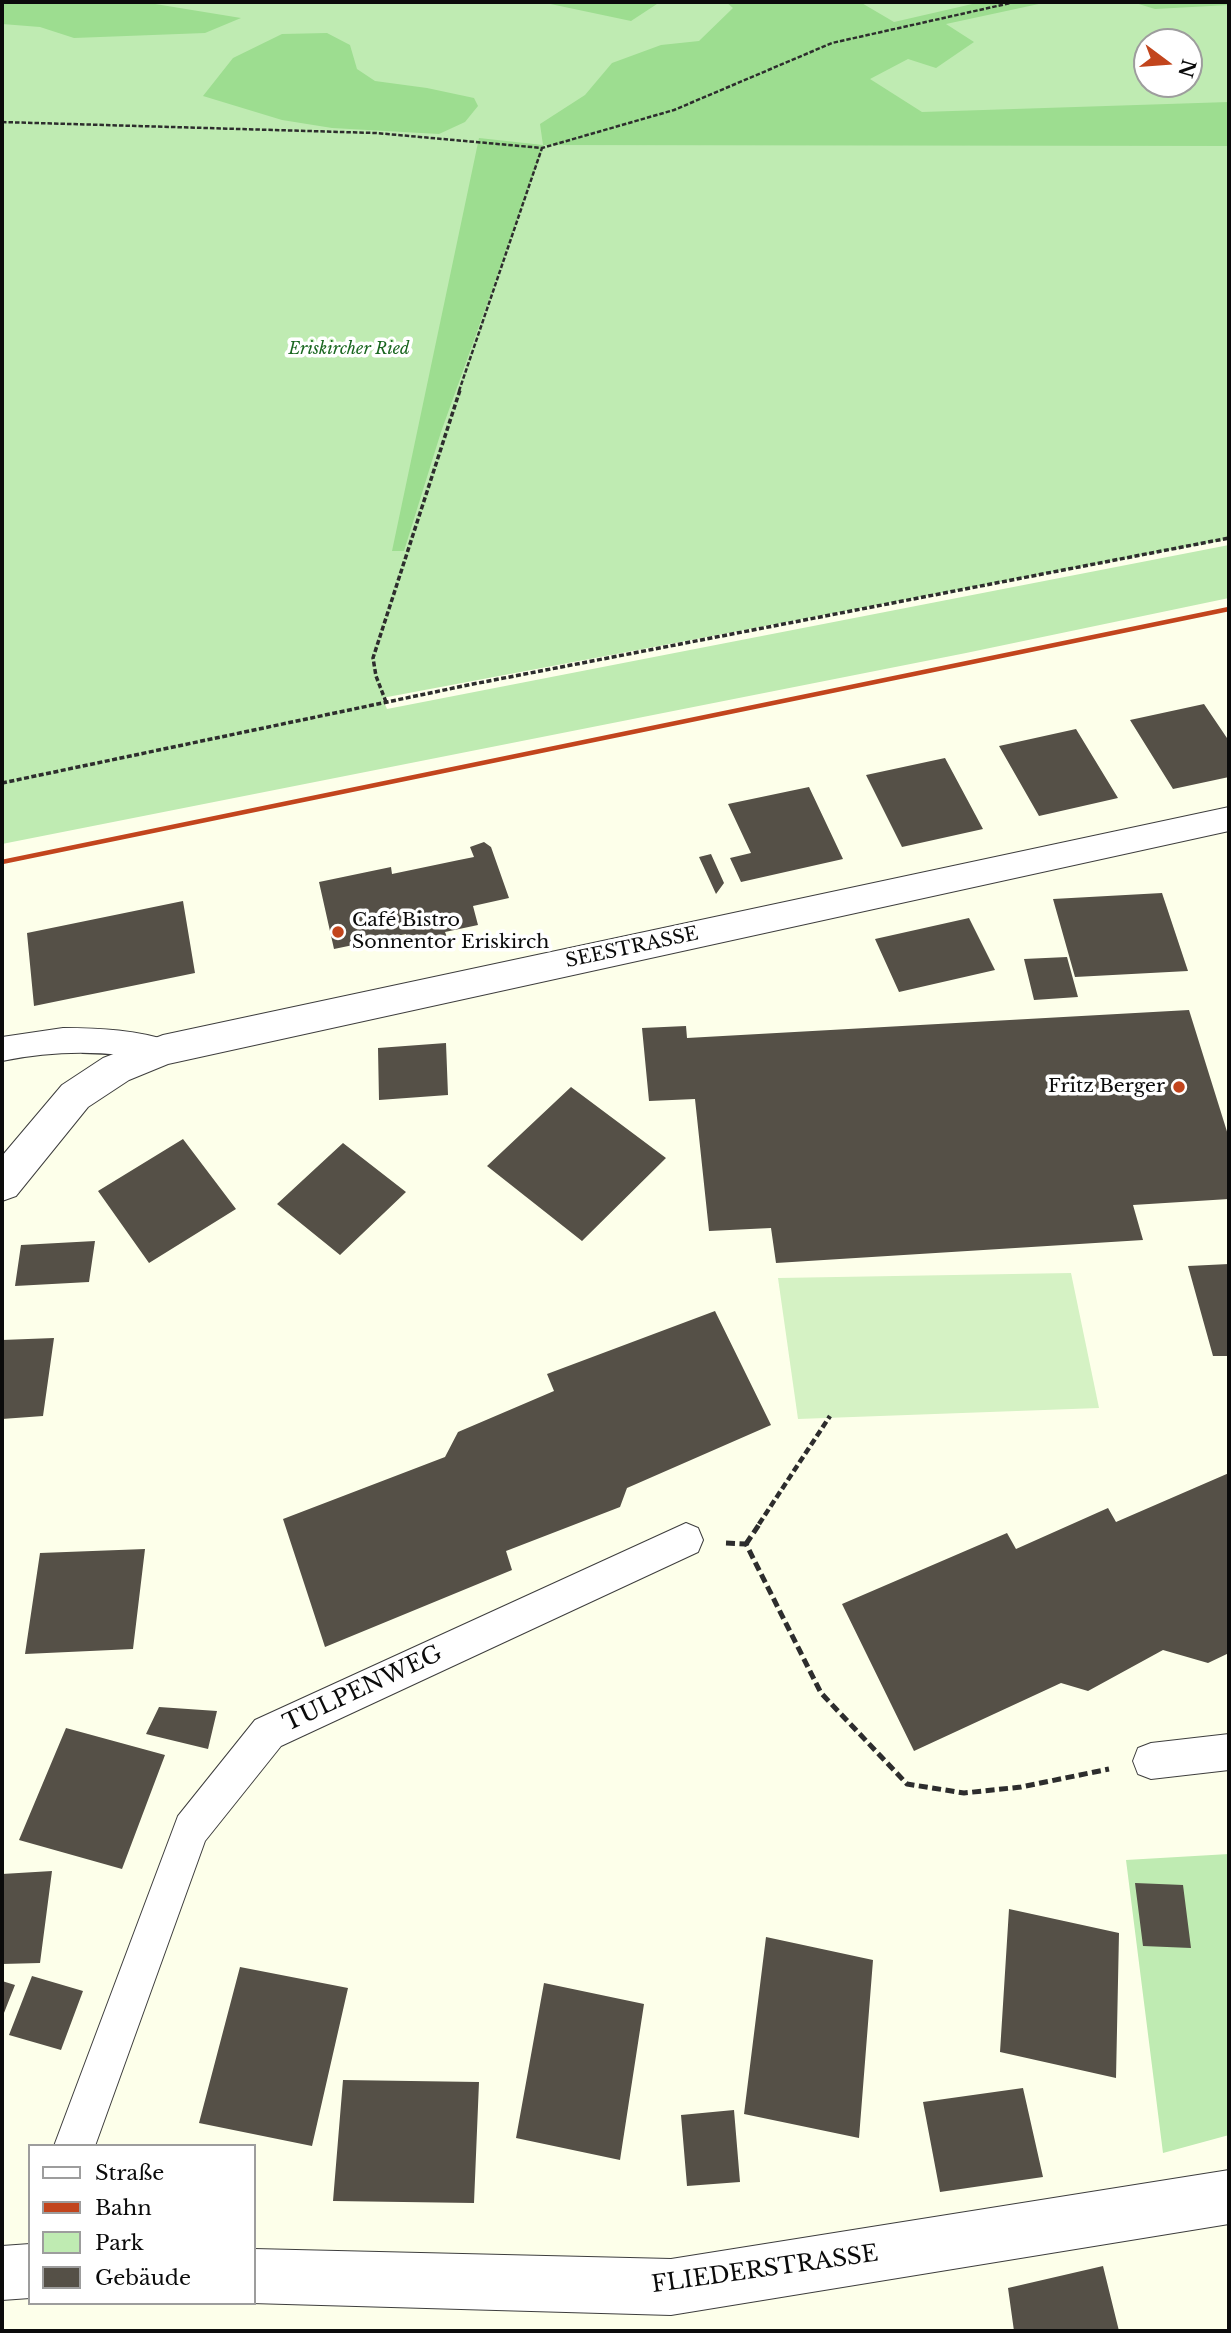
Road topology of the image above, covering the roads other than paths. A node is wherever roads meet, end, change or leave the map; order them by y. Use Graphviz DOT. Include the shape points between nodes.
graph roads {
  1 [pos="1229,819"];
  2 [pos="2,1049"];
  3 [pos="163,1050"];
  4 [pos="2,1184"];
  5 [pos="686,1540"];
  6 [pos="1229,1752"];
  7 [pos="1151,1761"];
  8 [pos="75,2144"];
  9 [pos="1229,2197"];
  10 [pos="28,2272"];
  11 [pos="2,2273"];
  12 [pos="256,2277"];
  1 -- 3 [label="street, SEESTRASSE"];
  2 -- 3 [label="lane" via="43,1040 116,1040"];
  3 -- 4 [label="street, SEESTRASSE" via="116,1069 75,1096"];
  5 -- 8 [label="lane, TULPENWEG" via="268,1733 191,1829"];
  6 -- 7 [label="lane"];
  9 -- 12 [label="street, FLIEDERSTRASSE" via="671,2287"];
  10 -- 11 [label="street"];
}
